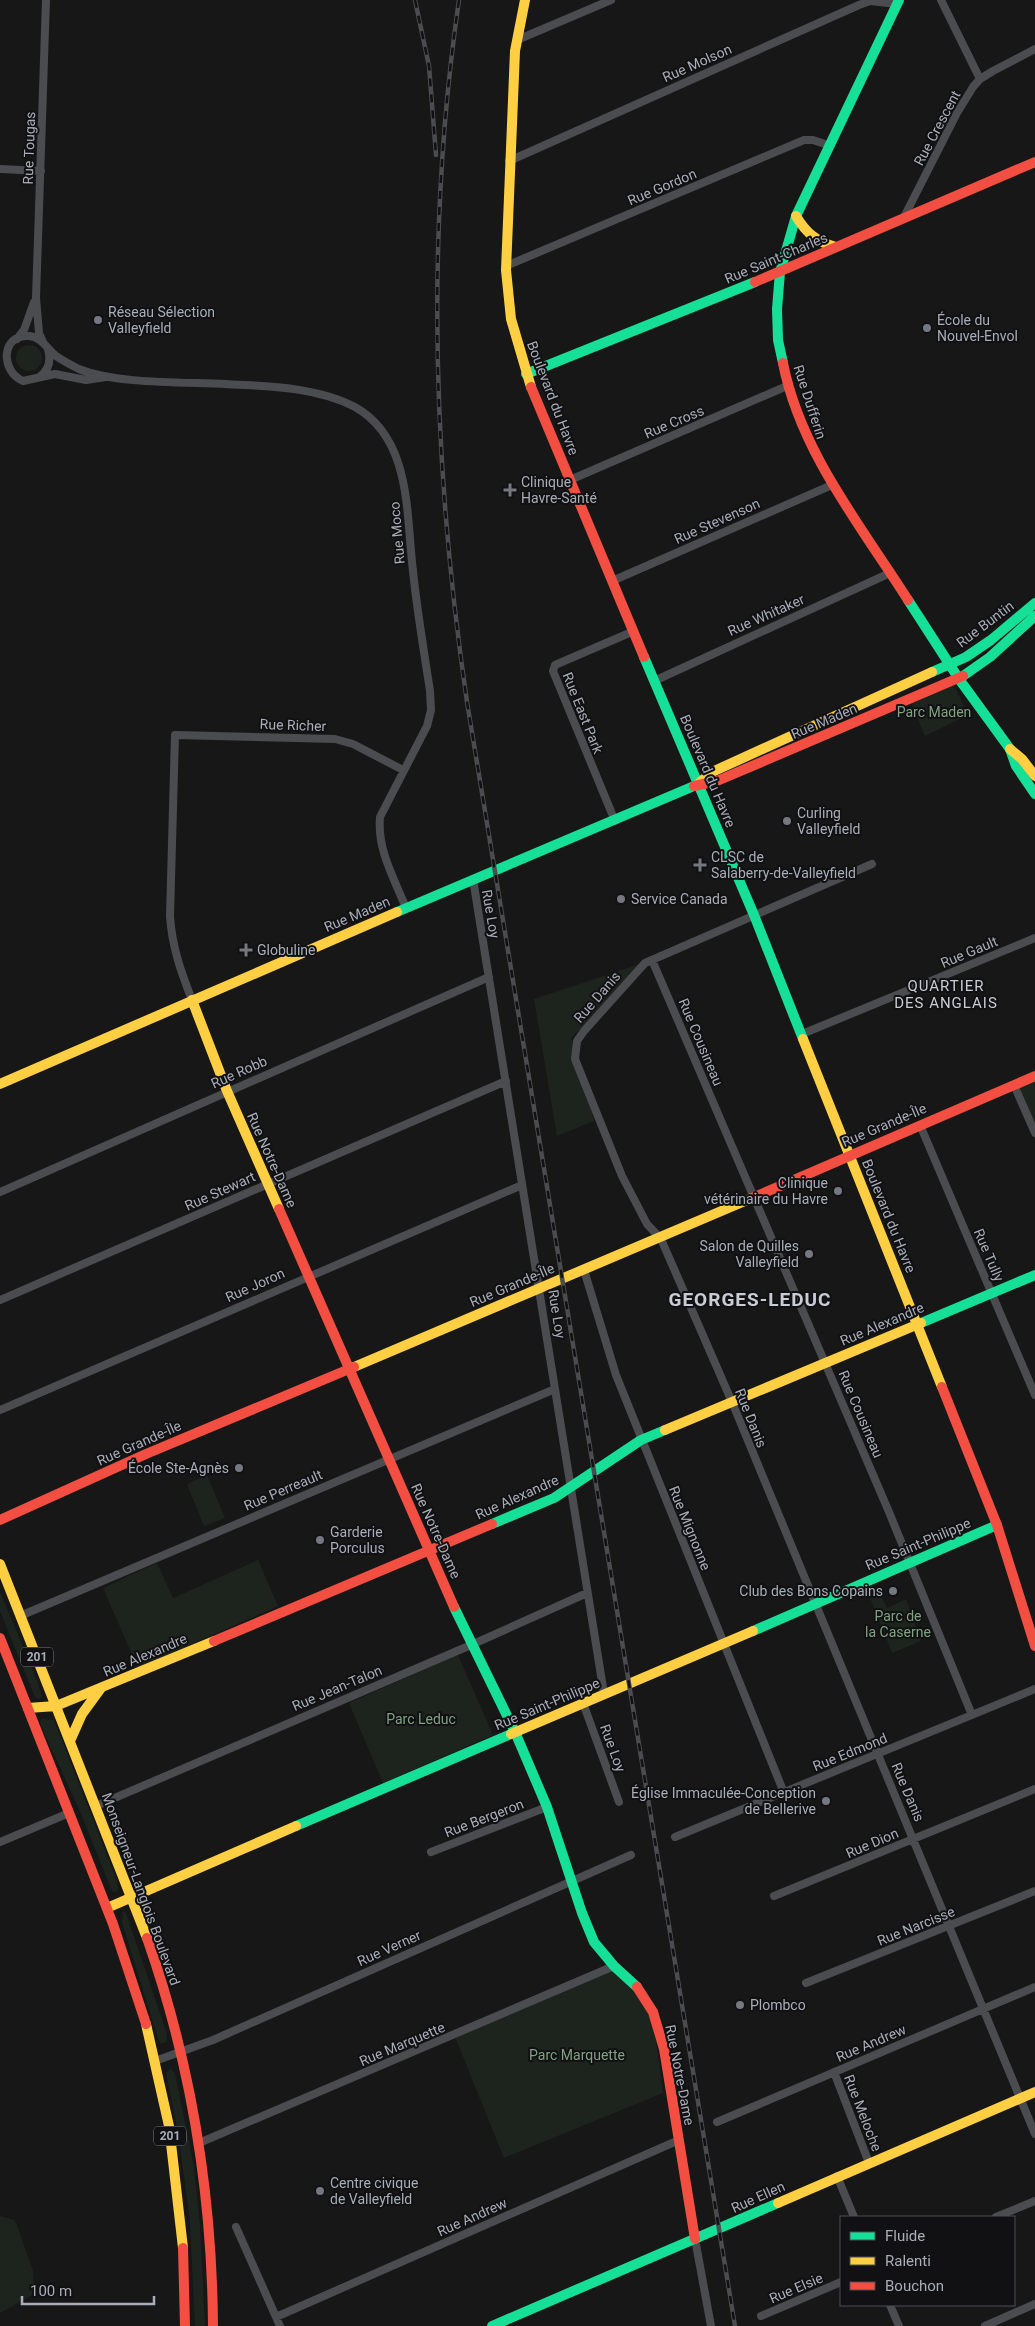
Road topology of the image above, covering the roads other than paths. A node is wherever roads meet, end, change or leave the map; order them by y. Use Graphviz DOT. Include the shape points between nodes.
graph roads {
  1 [pos="46,0"];
  2 [pos="525,0"];
  3 [pos="611,0"];
  4 [pos="942,0"];
  5 [pos="898,2"];
  6 [pos="517,40"];
  7 [pos="1035,49"];
  8 [pos="980,79"];
  9 [pos="828,145"];
  10 [pos="509,161"];
  11 [pos="1035,162"];
  12 [pos="0,169"];
  13 [pos="41,171"];
  14 [pos="796,216"];
  15 [pos="903,219"];
  16 [pos="836,247"];
  17 [pos="506,266"];
  18 [pos="780,272"];
  19 [pos="36,298"];
  20 [pos="14,341"];
  21 [pos="45,346"];
  22 [pos="0,352"];
  23 [pos="526,374"];
  24 [pos="106,377"];
  25 [pos="37,379"];
  26 [pos="787,386"];
  27 [pos="570,480"];
  28 [pos="832,485"];
  29 [pos="890,573"];
  30 [pos="612,581"];
  31 [pos="1035,603"];
  32 [pos="1035,616"];
  33 [pos="634,631"];
  34 [pos="950,664"];
  35 [pos="959,679"];
  36 [pos="654,681"];
  37 [pos="175,735"];
  38 [pos="1010,749"];
  39 [pos="403,770"];
  40 [pos="1035,776"];
  41 [pos="698,784"];
  42 [pos="1035,794"];
  43 [pos="615,821"];
  44 [pos="872,864"];
  45 [pos="472,879"];
  46 [pos="406,908"];
  47 [pos="754,915"];
  48 [pos="1035,938"];
  49 [pos="652,960"];
  50 [pos="489,977"];
  51 [pos="192,1000"];
  52 [pos="802,1034"];
  53 [pos="1035,1076"];
  54 [pos="506,1081"];
  55 [pos="0,1084"];
  56 [pos="1014,1085"];
  57 [pos="227,1091"];
  58 [pos="920,1125"];
  59 [pos="1035,1132"];
  60 [pos="850,1155"];
  61 [pos="268,1184"];
  62 [pos="522,1185"];
  63 [pos="0,1192"];
  64 [pos="753,1197"];
  65 [pos="659,1236"];
  66 [pos="584,1270"];
  67 [pos="1035,1275"];
  68 [pos="308,1276"];
  69 [pos="540,1288"];
  70 [pos="992,1293"];
  71 [pos="0,1300"];
  72 [pos="917,1324"];
  73 [pos="825,1363"];
  74 [pos="349,1369"];
  75 [pos="555,1389"];
  76 [pos="1035,1395"];
  77 [pos="732,1402"];
  78 [pos="0,1410"];
  79 [pos="641,1440"];
  80 [pos="389,1458"];
  81 [pos="572,1488"];
  82 [pos="0,1520"];
  83 [pos="997,1525"];
  84 [pos="429,1550"];
  85 [pos="909,1562"];
  86 [pos="0,1564"];
  87 [pos="588,1592"];
  88 [pos="815,1603"];
  89 [pos="20,1616"];
  90 [pos="0,1638"];
  91 [pos="724,1642"];
  92 [pos="472,1645"];
  93 [pos="1035,1646"];
  94 [pos="101,1688"];
  95 [pos="1035,1690"];
  96 [pos="604,1694"];
  97 [pos="583,1703"];
  98 [pos="56,1706"];
  99 [pos="28,1708"];
  100 [pos="972,1715"];
  101 [pos="515,1732"];
  102 [pos="70,1740"];
  103 [pos="878,1754"];
  104 [pos="1035,1789"];
  105 [pos="784,1793"];
  106 [pos="619,1802"];
  107 [pos="96,1806"];
  108 [pos="547,1807"];
  109 [pos="70,1813"];
  110 [pos="675,1838"];
  111 [pos="914,1839"];
  112 [pos="0,1842"];
  113 [pos="431,1852"];
  114 [pos="631,1856"];
  115 [pos="572,1881"];
  116 [pos="1035,1891"];
  117 [pos="774,1896"];
  118 [pos="132,1898"];
  119 [pos="106,1908"];
  120 [pos="949,1926"];
  121 [pos="614,1966"];
  122 [pos="806,1984"];
  123 [pos="1035,1987"];
  124 [pos="983,2009"];
  125 [pos="180,2052"];
  126 [pos="155,2061"];
  127 [pos="834,2072"];
  128 [pos="1035,2092"];
  129 [pos="1020,2098"];
  130 [pos="717,2122"];
  131 [pos="1035,2134"];
  132 [pos="679,2140"];
  133 [pos="199,2143"];
  134 [pos="869,2163"];
  135 [pos="837,2176"];
  136 [pos="1035,2201"];
  137 [pos="854,2216"];
  138 [pos="998,2216"];
  139 [pos="236,2227"];
  140 [pos="695,2239"];
  141 [pos="840,2282"];
  142 [pos="1035,2304"];
  143 [pos="890,2306"];
  144 [pos="761,2316"];
  145 [pos="276,2317"];
  146 [pos="185,2326"];
  147 [pos="213,2326"];
  148 [pos="280,2326"];
  149 [pos="492,2326"];
  150 [pos="711,2326"];
  151 [pos="899,2326"];
  152 [pos="985,2326"];
  1 -- 13 [label="street, Rue Tougas"];
  2 -- 6 [label="main road, Boulevard du Havre"];
  3 -- 6 [label="street"];
  4 -- 8 [label="street"];
  5 -- 9 [label="main road, Rue Dufferin"];
  5 -- 10 [label="street, Rue Molson" via="859,4"];
  6 -- 10 [label="main road, Boulevard du Havre"];
  7 -- 8 [label="street, Rue Crescent"];
  8 -- 15 [label="street, Rue Crescent" via="957,113"];
  9 -- 14 [label="main road, Rue Dufferin"];
  9 -- 17 [label="street, Rue Gordon" via="804,140"];
  10 -- 17 [label="main road, Boulevard du Havre"];
  11 -- 15 [label="main road, Rue Saint-Charles"];
  12 -- 13 [label="street"];
  13 -- 19 [label="street, Rue Tougas"];
  14 -- 16 [label="main road" via="809,236 821,244"];
  14 -- 18 [label="main road, Rue Dufferin"];
  15 -- 16 [label="main road, Rue Saint-Charles"];
  16 -- 18 [label="main road, Rue Saint-Charles"];
  17 -- 23 [label="main road, Boulevard du Havre" via="511,319"];
  18 -- 23 [label="main road, Rue Saint-Charles"];
  18 -- 26 [label="main road, Rue Dufferin" via="778,340"];
  19 -- 20 [label="street, Rue Tougas" via="24,330"];
  19 -- 21 [label="street, Rue Tougas" via="39,334"];
  20 -- 21 [label="street, Rue Moco" via="31,336"];
  20 -- 22 [label="street"];
  20 -- 25 [label="street, Rue Moco" via="5,355 8,375 23,381"];
  21 -- 24 [label="street, Rue Moco" via="67,363"];
  21 -- 25 [label="street" via="50,362"];
  23 -- 27 [label="main road, Boulevard du Havre"];
  24 -- 25 [label="street, Rue Moco" via="86,380 55,374"];
  24 -- 39 [label="street, Rue Moco" via="303,391 335,398 373,420 400,468 405,485 412,571 430,691 431,710 427,726"];
  26 -- 27 [label="street, Rue Cross"];
  26 -- 28 [label="main road, Rue Dufferin" via="813,452"];
  27 -- 30 [label="main road, Boulevard du Havre"];
  28 -- 29 [label="main road, Rue Dufferin"];
  28 -- 30 [label="street, Rue Stevenson"];
  29 -- 34 [label="main road, Rue Dufferin"];
  29 -- 36 [label="street, Rue Whitaker"];
  30 -- 33 [label="main road, Boulevard du Havre"];
  31 -- 34 [label="main road, Rue Buntin" via="979,649"];
  32 -- 35 [label="main road, Rue Buntin" via="990,657"];
  33 -- 36 [label="main road, Boulevard du Havre"];
  33 -- 43 [label="street, Rue East Park" via="555,665 553,671"];
  34 -- 35 [label="main road, Rue Dufferin"];
  34 -- 41 [label="main road, Rue Maden" via="712,772"];
  35 -- 38 [label="main road, Rue Dufferin"];
  35 -- 41 [label="main road, Rue Maden" via="717,781"];
  36 -- 41 [label="main road, Boulevard du Havre"];
  37 -- 39 [label="street, Rue Richer" via="335,739 353,744"];
  37 -- 51 [label="street, Rue Notre-Dame" via="170,916 178,964"];
  38 -- 40 [label="main road, Rue Dufferin"];
  38 -- 42 [label="main road, Rue Dufferin" via="1016,766"];
  39 -- 46 [label="street, Rue Moco" via="382,810 378,832 382,851"];
  41 -- 43 [label="main road, Rue Maden"];
  41 -- 47 [label="main road, Boulevard du Havre"];
  43 -- 45 [label="main road, Rue Maden"];
  44 -- 47 [label="street, Rue Danis"];
  45 -- 46 [label="main road, Rue Maden"];
  45 -- 50 [label="street, Rue Loy"];
  46 -- 51 [label="main road, Rue Maden"];
  47 -- 49 [label="street, Rue Danis"];
  47 -- 52 [label="main road, Boulevard du Havre"];
  48 -- 52 [label="street, Rue Gault"];
  49 -- 64 [label="street, Rue Cousineau"];
  49 -- 65 [label="street, Rue Danis" via="638,969 584,1031 577,1041 575,1058 622,1176 647,1224"];
  50 -- 54 [label="street, Rue Loy"];
  50 -- 57 [label="street, Rue Robb"];
  51 -- 55 [label="main road, Rue Maden"];
  51 -- 57 [label="main road, Rue Notre-Dame"];
  52 -- 60 [label="main road, Boulevard du Havre"];
  53 -- 56 [label="main road, Rue Grande-Île"];
  54 -- 61 [label="street, Rue Stewart"];
  54 -- 62 [label="street, Rue Loy"];
  56 -- 58 [label="main road, Rue Grande-Île"];
  56 -- 59 [label="street"];
  57 -- 61 [label="main road, Rue Notre-Dame"];
  57 -- 63 [label="street, Rue Robb"];
  58 -- 60 [label="main road, Rue Grande-Île"];
  58 -- 70 [label="street, Rue Tully"];
  60 -- 64 [label="main road, Rue Grande-Île"];
  60 -- 72 [label="main road, Boulevard du Havre"];
  61 -- 68 [label="main road, Rue Notre-Dame"];
  61 -- 71 [label="street, Rue Stewart"];
  62 -- 68 [label="street, Rue Joron"];
  62 -- 69 [label="street, Rue Loy"];
  64 -- 65 [label="main road, Rue Grande-Île"];
  64 -- 73 [label="street, Rue Cousineau"];
  65 -- 66 [label="main road, Rue Grande-Île"];
  65 -- 77 [label="street, Rue Danis"];
  66 -- 69 [label="main road, Rue Grande-Île"];
  66 -- 79 [label="street, Rue Mignonne" via="616,1375"];
  67 -- 70 [label="main road, Rue Alexandre"];
  68 -- 74 [label="main road, Rue Notre-Dame"];
  68 -- 78 [label="street, Rue Joron"];
  69 -- 74 [label="main road, Rue Grande-Île"];
  69 -- 75 [label="street, Rue Loy"];
  70 -- 72 [label="main road, Rue Alexandre"];
  70 -- 76 [label="street, Rue Tully"];
  72 -- 73 [label="main road, Rue Alexandre"];
  72 -- 83 [label="main road, Boulevard du Havre"];
  73 -- 77 [label="main road, Rue Alexandre"];
  73 -- 85 [label="street, Rue Cousineau"];
  74 -- 80 [label="main road, Rue Notre-Dame"];
  74 -- 82 [label="main road, Rue Grande-Île" via="146,1454"];
  75 -- 80 [label="street, Rue Perreault"];
  75 -- 81 [label="street, Rue Loy"];
  77 -- 79 [label="main road, Rue Alexandre"];
  77 -- 88 [label="street, Rue Danis"];
  79 -- 81 [label="main road, Rue Alexandre"];
  79 -- 91 [label="street, Rue Mignonne"];
  80 -- 84 [label="main road, Rue Notre-Dame"];
  80 -- 89 [label="street, Rue Perreault"];
  81 -- 84 [label="main road, Rue Alexandre"];
  81 -- 87 [label="street, Rue Loy"];
  83 -- 85 [label="main road, Rue Saint-Philippe"];
  83 -- 93 [label="main road, Boulevard du Havre"];
  84 -- 92 [label="main road, Rue Notre-Dame"];
  84 -- 94 [label="main road, Rue Alexandre"];
  85 -- 88 [label="main road, Rue Saint-Philippe"];
  85 -- 100 [label="street, Rue Cousineau"];
  86 -- 89 [label="main road, Monseigneur-Langlois Boulevard / 201"];
  87 -- 92 [label="street, Rue Jean-Talon"];
  87 -- 96 [label="street, Rue Loy"];
  88 -- 91 [label="main road, Rue Saint-Philippe"];
  88 -- 103 [label="street, Rue Danis"];
  89 -- 98 [label="main road, Monseigneur-Langlois Boulevard / 201"];
  90 -- 99 [label="main road, 201"];
  91 -- 96 [label="main road, Rue Saint-Philippe"];
  91 -- 105 [label="street, Rue Mignonne"];
  92 -- 101 [label="main road, Rue Notre-Dame"];
  92 -- 107 [label="street, Rue Jean-Talon"];
  94 -- 98 [label="main road, Rue Alexandre"];
  94 -- 102 [label="main road" via="82,1714"];
  95 -- 100 [label="street, Rue Edmond"];
  96 -- 97 [label="main road, Rue Saint-Philippe"];
  97 -- 101 [label="main road, Rue Saint-Philippe"];
  97 -- 106 [label="street, Rue Loy"];
  98 -- 99 [label="main road, Rue Alexandre"];
  98 -- 102 [label="main road, Monseigneur-Langlois Boulevard / 201"];
  99 -- 109 [label="main road, 201"];
  100 -- 103 [label="street, Rue Edmond"];
  101 -- 108 [label="main road, Rue Notre-Dame"];
  101 -- 118 [label="main road, Rue Saint-Philippe"];
  102 -- 107 [label="main road, Monseigneur-Langlois Boulevard / 201"];
  103 -- 105 [label="street, Rue Edmond"];
  103 -- 111 [label="street, Rue Danis"];
  104 -- 111 [label="street, Rue Dion"];
  105 -- 110 [label="street, Rue Edmond"];
  107 -- 118 [label="main road, Monseigneur-Langlois Boulevard / 201"];
  108 -- 113 [label="street, Rue Bergeron"];
  108 -- 115 [label="main road, Rue Notre-Dame"];
  109 -- 112 [label="street"];
  109 -- 119 [label="main road, 201"];
  111 -- 117 [label="street, Rue Dion"];
  111 -- 120 [label="street, Rue Danis"];
  114 -- 115 [label="street, Rue Verner"];
  115 -- 121 [label="main road, Rue Notre-Dame" via="594,1942"];
  115 -- 125 [label="street, Rue Verner"];
  116 -- 120 [label="street, Rue Narcisse"];
  118 -- 119 [label="main road, Rue Saint-Philippe"];
  118 -- 125 [label="main road, Monseigneur-Langlois Boulevard / 201" via="157,1968"];
  119 -- 126 [label="main road, 201" via="136,1990"];
  120 -- 122 [label="street, Rue Narcisse"];
  120 -- 124 [label="street, Rue Danis"];
  121 -- 132 [label="main road, Rue Notre-Dame" via="638,1988 653,2012 664,2049"];
  121 -- 133 [label="street, Rue Marquette"];
  123 -- 124 [label="street, Rue Andrew"];
  124 -- 127 [label="street, Rue Andrew"];
  124 -- 129 [label="street, Rue Danis"];
  125 -- 126 [label="street, Rue Verner"];
  125 -- 133 [label="main road, Monseigneur-Langlois Boulevard / 201"];
  126 -- 146 [label="main road, 201" via="178,2197"];
  127 -- 130 [label="street, Rue Andrew"];
  127 -- 134 [label="street, Rue Meloche"];
  128 -- 129 [label="main road, Rue Ellen"];
  129 -- 131 [label="street, Rue Danis"];
  129 -- 134 [label="main road, Rue Ellen"];
  132 -- 140 [label="main road, Rue Notre-Dame"];
  132 -- 145 [label="street, Rue Andrew"];
  133 -- 147 [label="main road, Monseigneur-Langlois Boulevard / 201" via="210,2240"];
  134 -- 135 [label="main road, Rue Ellen"];
  135 -- 137 [label="street"];
  135 -- 140 [label="main road, Rue Ellen"];
  136 -- 138 [label="street"];
  139 -- 145 [label="street"];
  140 -- 149 [label="main road, Rue Ellen"];
  140 -- 150 [label="street, Rue Notre-Dame"];
  141 -- 144 [label="street, Rue Elsie"];
  142 -- 152 [label="street"];
  143 -- 151 [label="street"];
  145 -- 148 [label="street"];
}
